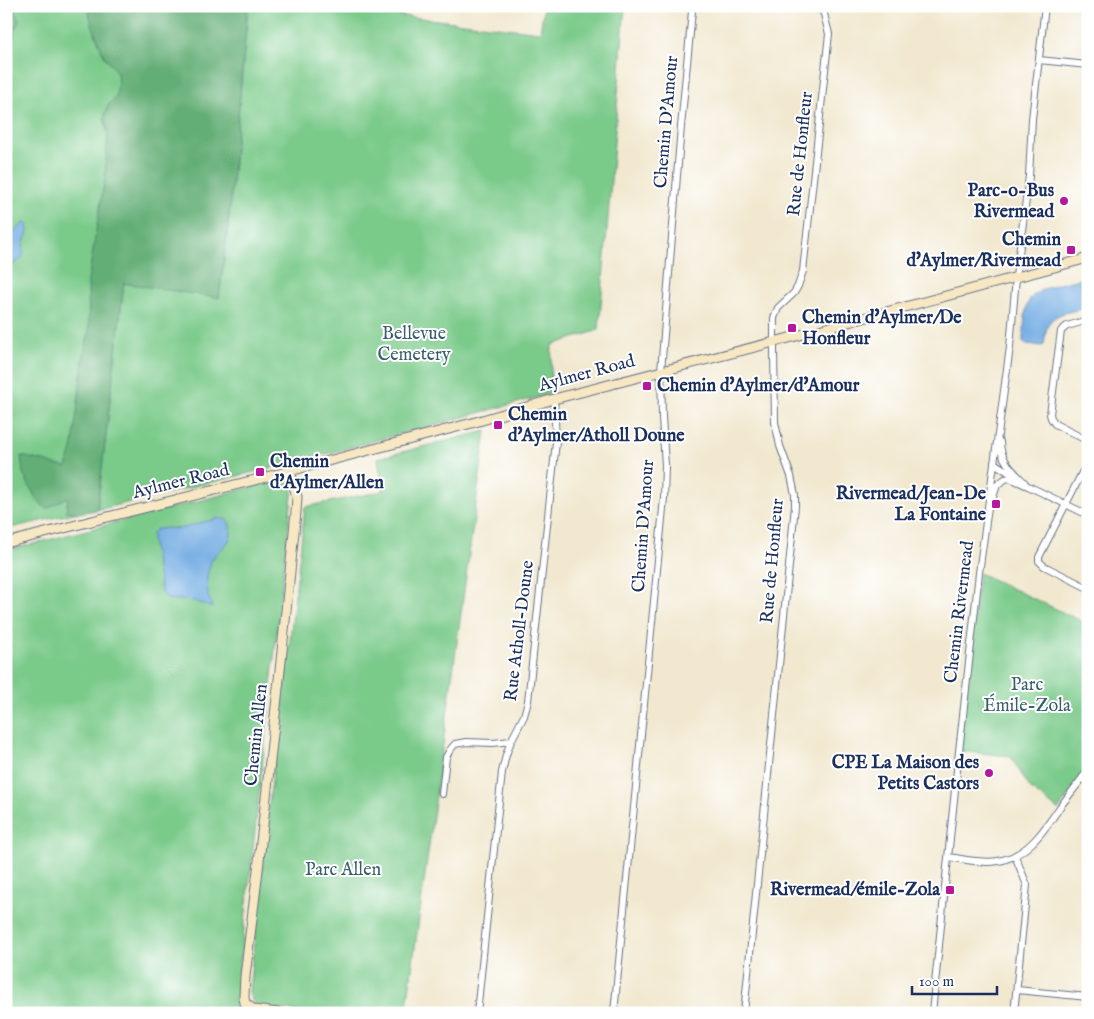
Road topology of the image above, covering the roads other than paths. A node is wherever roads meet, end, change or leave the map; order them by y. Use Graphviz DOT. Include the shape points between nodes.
graph roads {
  1 [pos="819,6"];
  2 [pos="1045,6"];
  3 [pos="692,12"];
  4 [pos="1039,60"];
  5 [pos="1088,65"];
  6 [pos="1088,258"];
  7 [pos="1016,277"];
  8 [pos="1088,320"];
  9 [pos="774,342"];
  10 [pos="661,371"];
  11 [pos="554,399"];
  12 [pos="1001,418"];
  13 [pos="1088,441"];
  14 [pos="1088,461"];
  15 [pos="994,463"];
  16 [pos="290,471"];
  17 [pos="1028,486"];
  18 [pos="1065,503"];
  19 [pos="988,513"];
  20 [pos="1088,514"];
  21 [pos="6,544"];
  22 [pos="1088,588"];
  23 [pos="511,741"];
  24 [pos="1088,770"];
  25 [pos="442,794"];
  26 [pos="1014,856"];
  27 [pos="948,857"];
  28 [pos="1017,990"];
  29 [pos="1088,997"];
  30 [pos="278,1013"];
  31 [pos="478,1013"];
  32 [pos="614,1013"];
  33 [pos="744,1013"];
  34 [pos="932,1013"];
  35 [pos="1014,1013"];
  1 -- 9 [label="street, Rue de Honfleur" via="829,34 803,272 794,293 775,314"];
  2 -- 4 [label="street, Chemin Rivermead"];
  3 -- 10 [label="street, Chemin D'Amour"];
  4 -- 5 [label="street"];
  4 -- 7 [label="street, Chemin Rivermead"];
  6 -- 7 [label="main road, Aylmer Road"];
  7 -- 9 [label="main road, Aylmer Road"];
  7 -- 12 [label="street, Chemin Rivermead"];
  8 -- 13 [label="street" via="1061,330 1050,414 1055,424"];
  9 -- 10 [label="main road, Aylmer Road"];
  9 -- 33 [label="street, Rue de Honfleur" via="775,422 793,486 795,506"];
  10 -- 11 [label="main road, Aylmer Road"];
  10 -- 32 [label="street, Chemin D'Amour" via="664,498"];
  11 -- 16 [label="main road, Aylmer Road"];
  11 -- 23 [label="street, Rue Atholl-Doune" via="556,442 528,701"];
  12 -- 15 [label="street, Chemin Rivermead"];
  12 -- 17 [label="street" via="1002,454"];
  14 -- 18 [label="street"];
  15 -- 17 [label="street"];
  15 -- 19 [label="street, Chemin Rivermead"];
  16 -- 21 [label="main road, Aylmer Road"];
  16 -- 30 [label="main road, Chemin Allen" via="297,497 296,512 244,997 245,1003 254,1010"];
  17 -- 18 [label="street"];
  17 -- 19 [label="street" via="1010,478 1000,482"];
  18 -- 20 [label="street"];
  18 -- 22 [label="street" via="1039,561"];
  19 -- 27 [label="street, Chemin Rivermead"];
  23 -- 25 [label="street" via="455,744 446,757"];
  23 -- 31 [label="street, Rue Atholl-Doune" via="502,772"];
  24 -- 26 [label="street" via="1040,835"];
  26 -- 27 [label="street" via="990,862"];
  26 -- 28 [label="street" via="1027,885"];
  27 -- 34 [label="street, Chemin Rivermead"];
  28 -- 29 [label="street"];
  28 -- 35 [label="street"];
}
